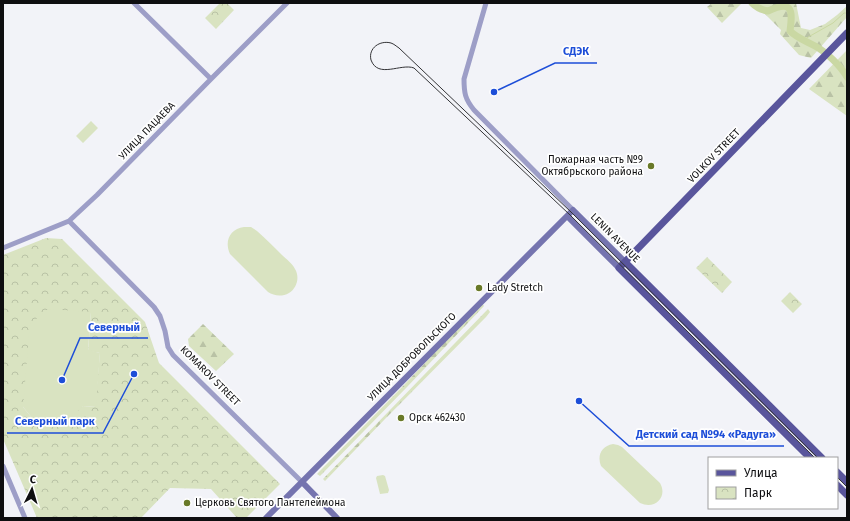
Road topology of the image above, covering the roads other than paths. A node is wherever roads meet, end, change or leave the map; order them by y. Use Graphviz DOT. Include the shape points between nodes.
graph roads {
  1 [pos="134,3"];
  2 [pos="287,3"];
  3 [pos="486,3"];
  4 [pos="847,33"];
  5 [pos="211,79"];
  6 [pos="573,210"];
  7 [pos="567,216"];
  8 [pos="69,221"];
  9 [pos="3,248"];
  10 [pos="625,262"];
  11 [pos="619,268"];
  12 [pos="809,457"];
  13 [pos="821,457"];
  14 [pos="3,466"];
  15 [pos="838,473"];
  16 [pos="302,482"];
  17 [pos="847,482"];
  18 [pos="838,486"];
  19 [pos="847,495"];
  20 [pos="25,518"];
  21 [pos="266,518"];
  22 [pos="337,518"];
  1 -- 5 [label="street"];
  2 -- 5 [label="street, УЛИЦА ПАЦАЕВА"];
  3 -- 6 [label="street, LENIN AVENUE" via="464,79 466,98 474,110"];
  4 -- 10 [label="main road, VOLKOV STREET"];
  5 -- 8 [label="street, УЛИЦА ПАЦАЕВА"];
  6 -- 7 [label="main road, УЛИЦА ДОБРОВОЛЬСКОГО"];
  6 -- 10 [label="main road, LENIN AVENUE"];
  7 -- 11 [label="main road, LENIN AVENUE"];
  7 -- 16 [label="main road, УЛИЦА ДОБРОВОЛЬСКОГО"];
  8 -- 9 [label="street, УЛИЦА ПАЦАЕВА"];
  8 -- 16 [label="street, KOMAROV STREET" via="154,307 160,316 168,347 174,355"];
  10 -- 11 [label="main road, VOLKOV STREET"];
  10 -- 13 [label="main road, LENIN AVENUE"];
  11 -- 12 [label="main road, LENIN AVENUE"];
  14 -- 20 [label="street"];
  15 -- 17 [label="main road"];
  16 -- 21 [label="main road, УЛИЦА ДОБРОВОЛЬСКОГО"];
  16 -- 22 [label="main road, KOMAROV STREET"];
  18 -- 19 [label="main road"];
}
